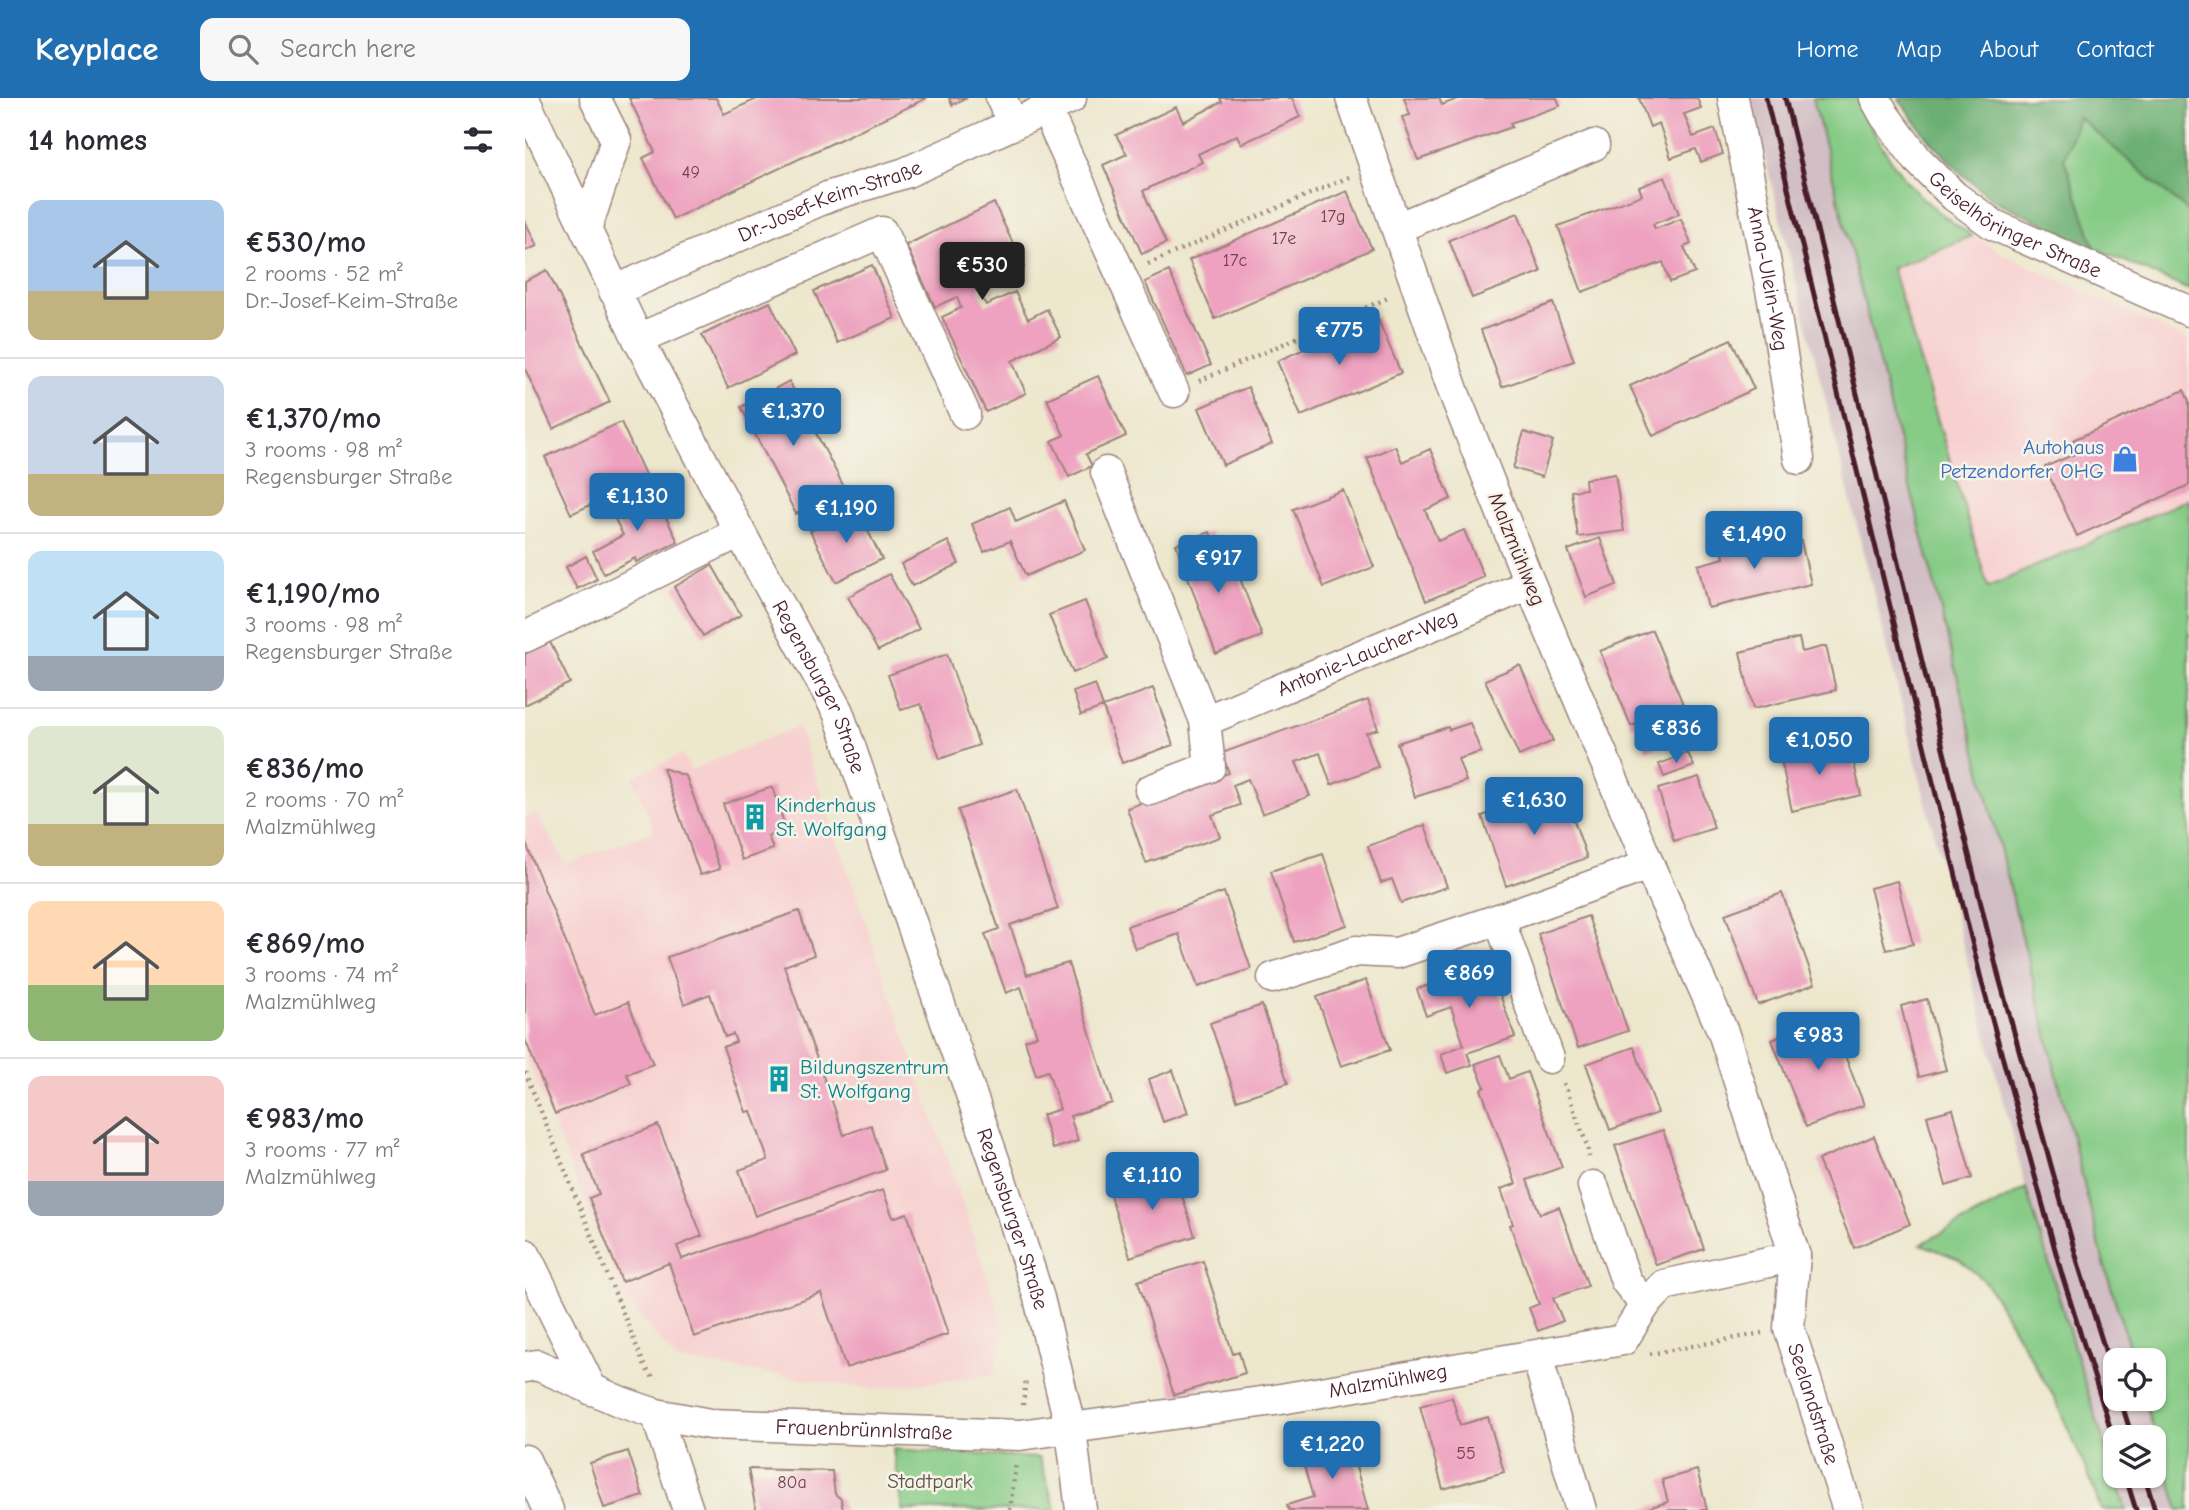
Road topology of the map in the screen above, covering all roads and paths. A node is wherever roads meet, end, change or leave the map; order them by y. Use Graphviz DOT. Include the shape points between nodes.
graph roads {
  1 [pos="595,98"];
  2 [pos="1351,98"];
  3 [pos="1733,98"];
  4 [pos="1875,98"];
  5 [pos="525,101"];
  6 [pos="1059,104"];
  7 [pos="1007,111"];
  8 [pos="1594,145"];
  9 [pos="1375,165"];
  10 [pos="1397,228"];
  11 [pos="586,230"];
  12 [pos="1121,276"];
  13 [pos="1417,286"];
  14 [pos="614,291"];
  15 [pos="2189,311"];
  16 [pos="638,339"];
  17 [pos="1174,392"];
  18 [pos="965,414"];
  19 [pos="1798,459"];
  20 [pos="1106,472"];
  21 [pos="740,532"];
  22 [pos="1530,584"];
  23 [pos="525,637"];
  24 [pos="1205,721"];
  25 [pos="1150,790"];
  26 [pos="1649,865"];
  27 [pos="1499,919"];
  28 [pos="1273,978"];
  29 [pos="1549,1058"];
  30 [pos="525,1072"];
  31 [pos="1593,1186"];
  32 [pos="525,1254"];
  33 [pos="1795,1256"];
  34 [pos="1645,1306"];
  35 [pos="1789,1328"];
  36 [pos="1537,1356"];
  37 [pos="1639,1356"];
  38 [pos="525,1367"];
  39 [pos="1027,1377"];
  40 [pos="592,1390"];
  41 [pos="658,1401"];
  42 [pos="1071,1430"];
  43 [pos="1020,1435"];
  44 [pos="525,1460"];
  45 [pos="548,1510"];
  46 [pos="688,1510"];
  47 [pos="1010,1510"];
  48 [pos="1081,1510"];
  49 [pos="1581,1510"];
  50 [pos="1848,1510"];
  1 -- 11 [label="street" via="616,140"];
  2 -- 9 [label="street, Malzmühlweg"];
  3 -- 19 [label="street, Anna-Ulein-Weg" via="1774,305"];
  4 -- 15 [label="street, Geiselhöringer Straße" via="1917,159 1954,196 1994,225"];
  5 -- 11 [label="street, Regensburger Straße"];
  6 -- 7 [label="street, Dr.-Josef-Keim-Straße"];
  6 -- 12 [label="street, Dr.-Josef-Keim-Straße"];
  7 -- 14 [label="street, Dr.-Josef-Keim-Straße" via="905,173 830,195"];
  8 -- 10 [label="street"];
  9 -- 10 [label="street, Malzmühlweg"];
  9 -- 12 [label="path"];
  10 -- 13 [label="street, Malzmühlweg"];
  11 -- 14 [label="street, Regensburger Straße"];
  12 -- 17 [label="street, Dr.-Josef-Keim-Straße"];
  13 -- 17 [label="path"];
  13 -- 22 [label="street, Malzmühlweg"];
  14 -- 16 [label="street, Regensburger Straße"];
  16 -- 18 [label="street" via="882,232"];
  16 -- 21 [label="street, Regensburger Straße"];
  20 -- 24 [label="street"];
  21 -- 23 [label="street"];
  21 -- 42 [label="street, Regensburger Straße" via="838,712 1001,1180 1038,1298"];
  22 -- 24 [label="street, Antonie-Laucher-Weg"];
  22 -- 26 [label="street, Malzmühlweg"];
  24 -- 25 [label="street" via="1210,767"];
  26 -- 27 [label="street"];
  26 -- 33 [label="street, Malzmühlweg" via="1723,1032"];
  27 -- 28 [label="street" via="1397,953 1356,951"];
  27 -- 29 [label="street"];
  29 -- 31 [label="path" via="1562,1075 1587,1145"];
  30 -- 41 [label="path"];
  31 -- 34 [label="street" via="1626,1281"];
  32 -- 40 [label="street"];
  33 -- 34 [label="street, Malzmühlweg" via="1664,1285"];
  33 -- 35 [label="street, Seelandstraße"];
  34 -- 36 [label="street, Malzmühlweg" via="1623,1340"];
  35 -- 37 [label="path"];
  35 -- 50 [label="street, Seelandstraße"];
  36 -- 42 [label="street, Malzmühlweg"];
  36 -- 49 [label="street"];
  38 -- 40 [label="street, Frauenbrünnlstraße" via="537,1365"];
  39 -- 43 [label="path"];
  40 -- 41 [label="street, Frauenbrünnlstraße"];
  41 -- 43 [label="street, Frauenbrünnlstraße" via="710,1424"];
  41 -- 46 [label="street"];
  42 -- 43 [label="street, Frauenbrünnlstraße"];
  42 -- 48 [label="street, Regensburger Straße"];
  43 -- 47 [label="path"];
  44 -- 45 [label="street"];
}
